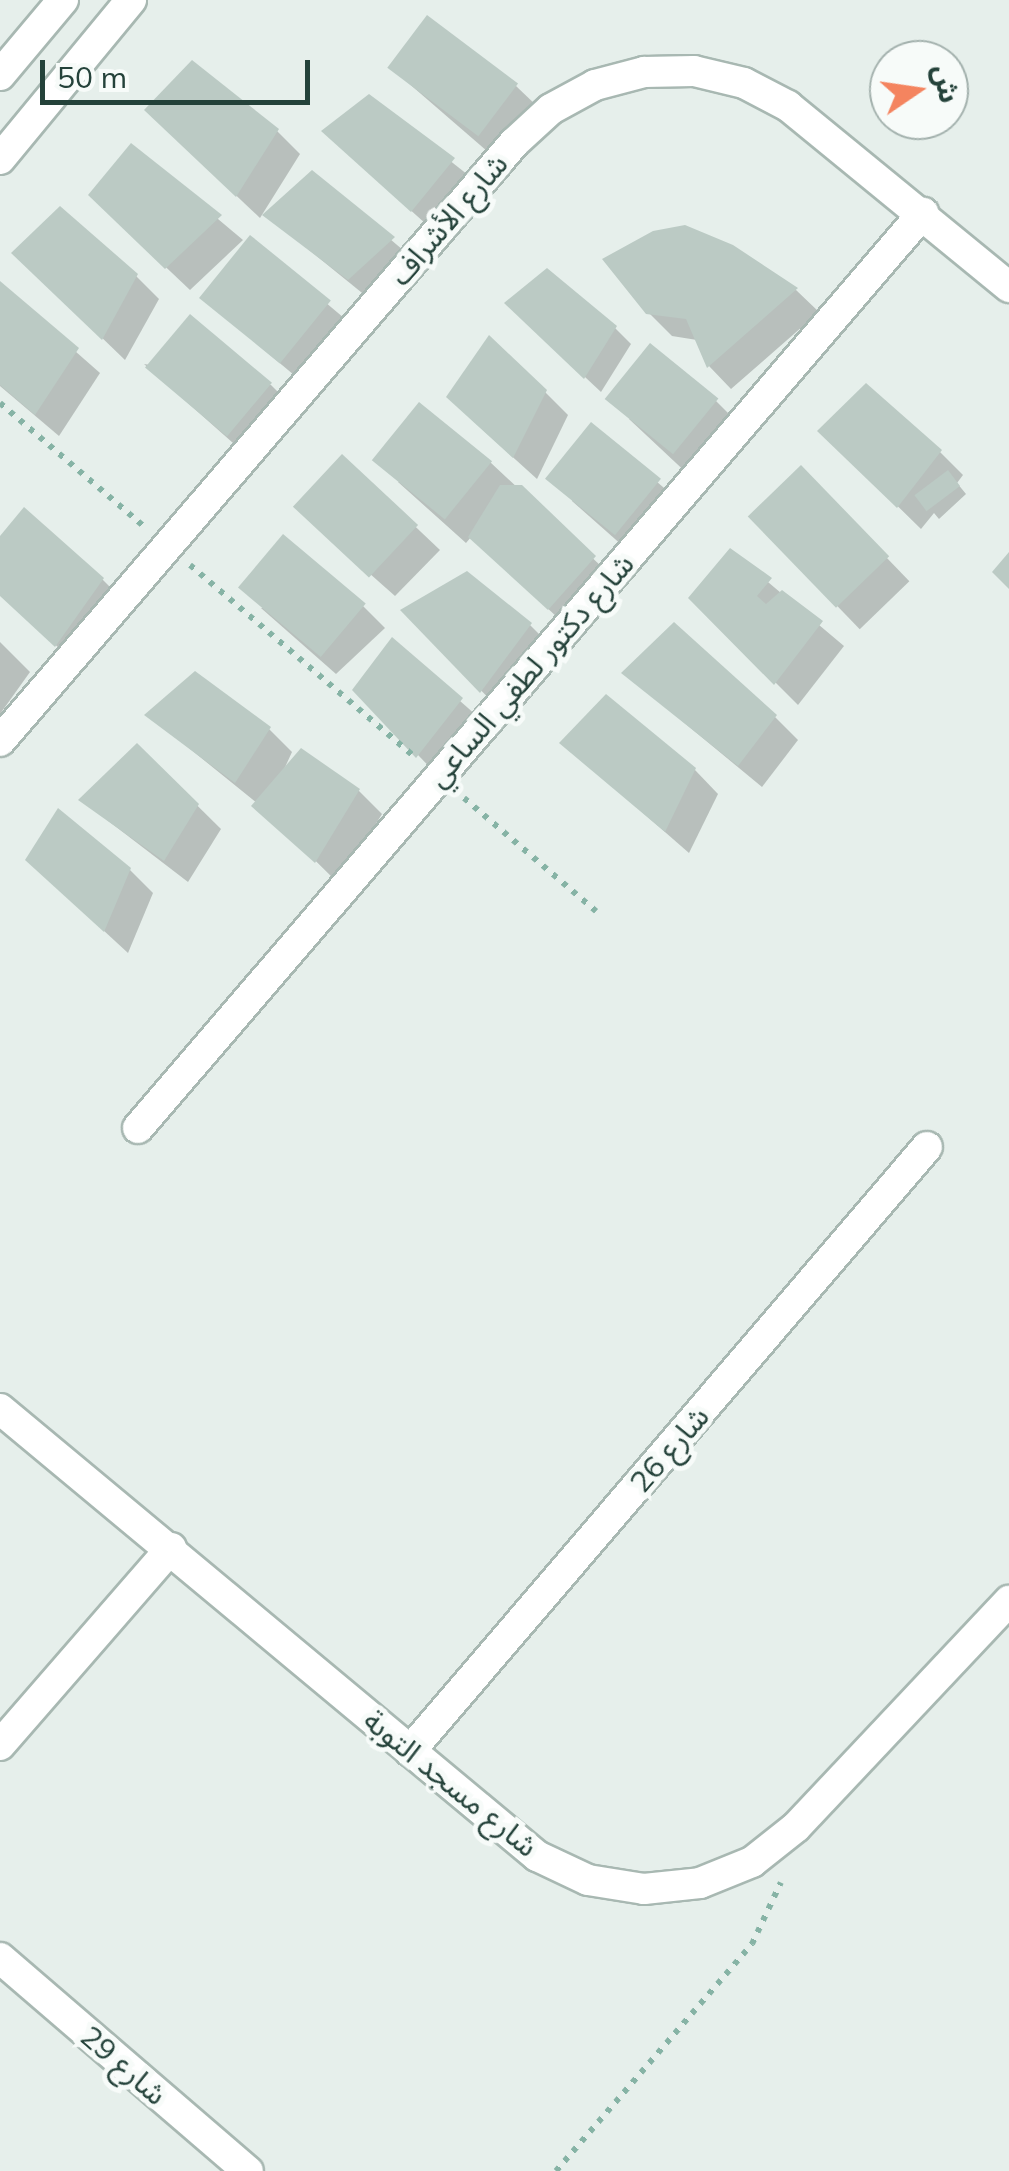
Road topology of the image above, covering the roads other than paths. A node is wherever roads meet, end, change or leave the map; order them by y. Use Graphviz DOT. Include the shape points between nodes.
graph roads {
  1 [pos="63,0"];
  2 [pos="132,0"];
  3 [pos="0,74"];
  4 [pos="0,158"];
  5 [pos="923,213"];
  6 [pos="1009,287"];
  7 [pos="0,741"];
  8 [pos="138,1128"];
  9 [pos="927,1147"];
  10 [pos="0,1409"];
  11 [pos="171,1548"];
  12 [pos="1009,1601"];
  13 [pos="0,1744"];
  14 [pos="410,1751"];
  15 [pos="0,1958"];
  16 [pos="248,2171"];
  1 -- 3 [label="street"];
  2 -- 4 [label="street"];
  5 -- 6 [label="street, شارع الأشراف"];
  5 -- 7 [label="street, شارع الأشراف" via="788,106 744,82 644,72 595,85 551,109 514,143"];
  5 -- 8 [label="street, شارع دكتور لطفي الساعي"];
  9 -- 14 [label="street, شارع 26"];
  10 -- 11 [label="street, شارع مسجد التوبة"];
  11 -- 13 [label="street"];
  11 -- 14 [label="street, شارع مسجد التوبة"];
  12 -- 14 [label="street, شارع مسجد التوبة" via="796,1827 752,1862 700,1883 644,1889 588,1880 537,1856"];
  15 -- 16 [label="street, شارع 29"];
}
